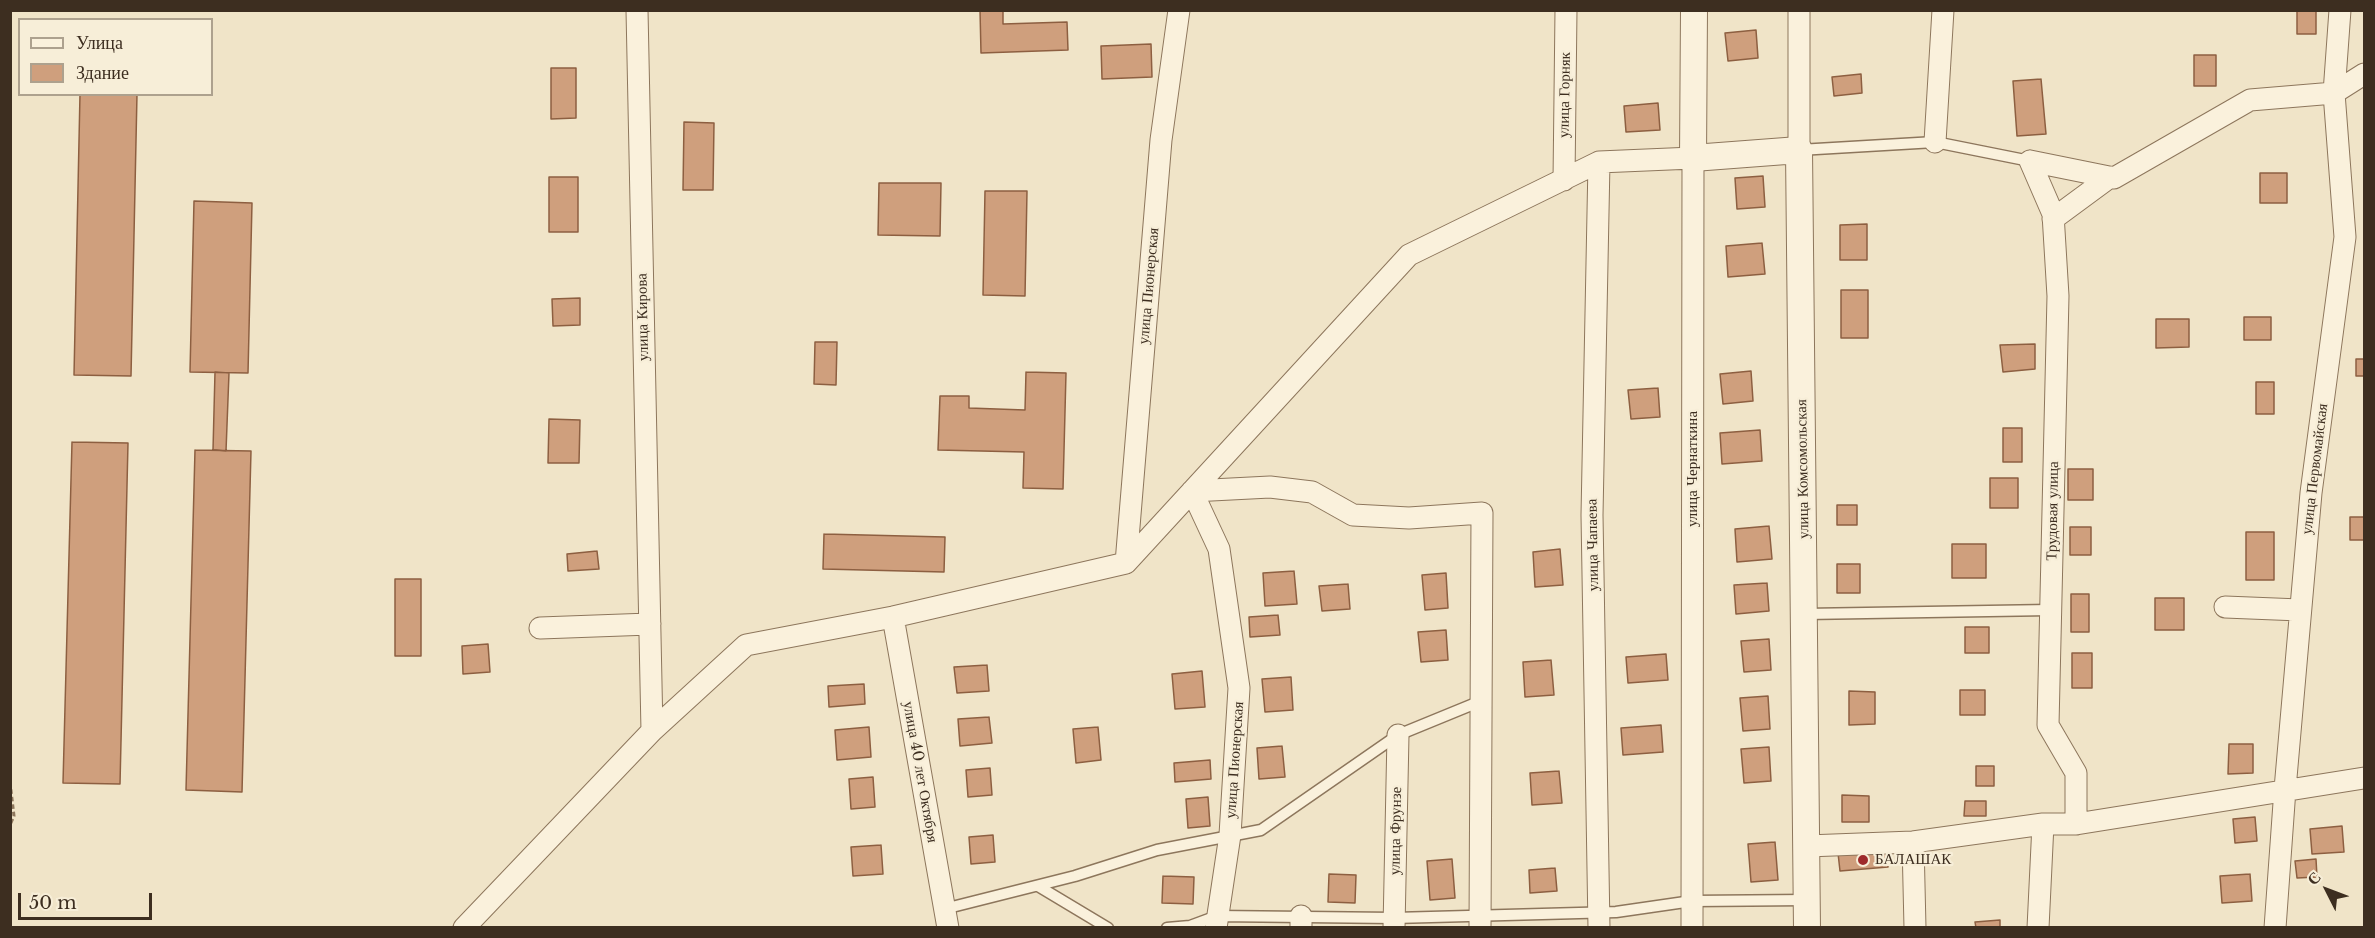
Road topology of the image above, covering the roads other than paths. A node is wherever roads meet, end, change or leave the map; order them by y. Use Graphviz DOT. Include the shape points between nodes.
graph roads {
  1 [pos="637,10"];
  2 [pos="1179,10"];
  3 [pos="1566,10"];
  4 [pos="1694,10"];
  5 [pos="1799,10"];
  6 [pos="1943,10"];
  7 [pos="2340,10"];
  8 [pos="2364,74"];
  9 [pos="2334,93"];
  10 [pos="1935,142"];
  11 [pos="1799,150"];
  12 [pos="1693,158"];
  13 [pos="2030,161"];
  14 [pos="1599,162"];
  15 [pos="2110,177"];
  16 [pos="1563,180"];
  17 [pos="2054,219"];
  18 [pos="1192,491"];
  19 [pos="1126,562"];
  20 [pos="2225,608"];
  21 [pos="2050,610"];
  22 [pos="2300,610"];
  23 [pos="1804,614"];
  24 [pos="893,617"];
  25 [pos="650,624"];
  26 [pos="540,628"];
  27 [pos="1481,701"];
  28 [pos="652,731"];
  29 [pos="1398,735"];
  30 [pos="2364,778"];
  31 [pos="2285,789"];
  32 [pos="2043,824"];
  33 [pos="2076,824"];
  34 [pos="1230,836"];
  35 [pos="1914,842"];
  36 [pos="1807,846"];
  37 [pos="1038,886"];
  38 [pos="1807,900"];
  39 [pos="1692,901"];
  40 [pos="946,918"];
  41 [pos="1599,920"];
  42 [pos="1480,921"];
  43 [pos="1217,922"];
  44 [pos="1301,922"];
  45 [pos="1394,923"];
  46 [pos="464,927"];
  47 [pos="1108,927"];
  48 [pos="1167,927"];
  49 [pos="1692,927"];
  50 [pos="1807,927"];
  51 [pos="1915,927"];
  52 [pos="2038,927"];
  53 [pos="2275,927"];
  1 -- 25 [label="street, улица Кирова"];
  2 -- 19 [label="street, улица Пионерская" via="1161,140"];
  3 -- 16 [label="street, улица Горняк"];
  4 -- 12 [label="street, улица Чернаткина"];
  5 -- 11 [label="street, улица Комсомольская"];
  6 -- 10 [label="street"];
  7 -- 9 [label="street, улица Первомайская"];
  8 -- 9 [label="street"];
  9 -- 15 [label="street" via="2250,100"];
  9 -- 22 [label="street, улица Первомайская" via="2345,237 2310,493"];
  10 -- 11 [label="lane"];
  10 -- 13 [label="lane"];
  11 -- 12 [label="street"];
  11 -- 23 [label="street, улица Комсомольская"];
  12 -- 14 [label="street"];
  12 -- 39 [label="street, улица Чернаткина"];
  13 -- 15 [label="street"];
  13 -- 17 [label="street, Трудовая улица"];
  14 -- 16 [label="street"];
  14 -- 41 [label="street, улица Чапаева" via="1592,515"];
  15 -- 17 [label="street"];
  16 -- 18 [label="street" via="1409,255"];
  17 -- 21 [label="street, Трудовая улица" via="2058,296"];
  18 -- 19 [label="street"];
  18 -- 27 [label="street" via="1270,487 1312,492 1353,515 1409,518 1482,513"];
  18 -- 34 [label="street, улица Пионерская" via="1220,549 1239,688"];
  19 -- 24 [label="street"];
  20 -- 22 [label="street"];
  21 -- 23 [label="lane"];
  21 -- 33 [label="street, Трудовая улица" via="2048,725 2076,773"];
  22 -- 31 [label="street, улица Первомайская"];
  23 -- 36 [label="street, улица Комсомольская"];
  24 -- 28 [label="street" via="746,645"];
  24 -- 40 [label="street, улица 40 лет Октября"];
  25 -- 26 [label="street"];
  25 -- 28 [label="street, улица Кирова"];
  27 -- 29 [label="lane"];
  27 -- 42 [label="street"];
  28 -- 46 [label="street"];
  29 -- 34 [label="lane" via="1261,830"];
  29 -- 45 [label="street, улица Фрунзе"];
  30 -- 31 [label="street"];
  31 -- 33 [label="street"];
  31 -- 53 [label="street, улица Первомайская"];
  32 -- 33 [label="street"];
  32 -- 35 [label="street"];
  32 -- 52 [label="street"];
  34 -- 37 [label="lane" via="1157,850"];
  34 -- 43 [label="street, улица Пионерская"];
  35 -- 36 [label="street"];
  35 -- 51 [label="street"];
  36 -- 38 [label="street, улица Комсомольская"];
  37 -- 40 [label="lane"];
  37 -- 47 [label="lane"];
  38 -- 39 [label="lane"];
  38 -- 50 [label="street, улица Комсомольская"];
  39 -- 41 [label="lane"];
  39 -- 49 [label="street, улица Чернаткина"];
  41 -- 42 [label="lane"];
  42 -- 45 [label="lane"];
  43 -- 44 [label="lane"];
  43 -- 48 [label="lane"];
  44 -- 45 [label="lane"];
}
